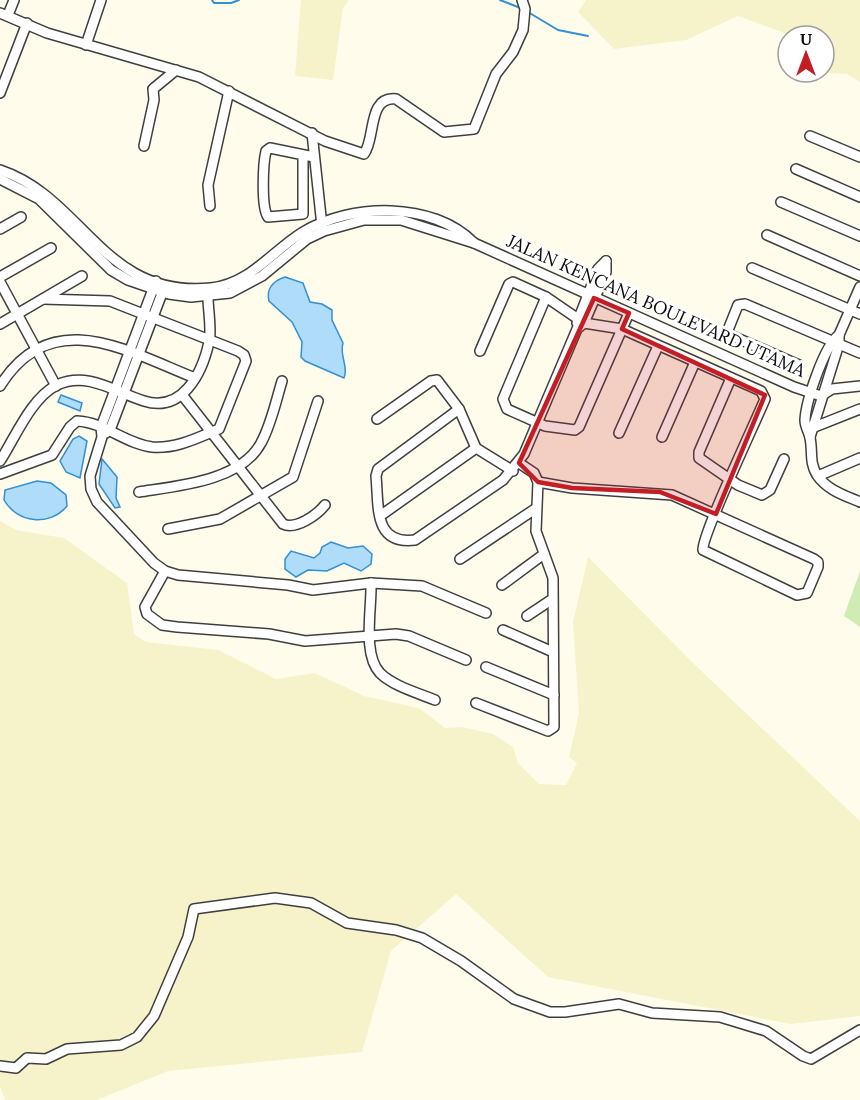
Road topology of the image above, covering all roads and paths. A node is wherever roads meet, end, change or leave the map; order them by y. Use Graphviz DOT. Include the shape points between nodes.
graph roads {
  1 [pos="14,0"];
  2 [pos="101,2"];
  3 [pos="524,7"];
  4 [pos="4,14"];
  5 [pos="27,24"];
  6 [pos="86,45"];
  7 [pos="176,70"];
  8 [pos="229,91"];
  9 [pos="0,93"];
  10 [pos="312,133"];
  11 [pos="810,136"];
  12 [pos="144,146"];
  13 [pos="303,155"];
  14 [pos="314,157"];
  15 [pos="860,157"];
  16 [pos="796,169"];
  17 [pos="0,170"];
  18 [pos="0,179"];
  19 [pos="860,197"];
  20 [pos="781,202"];
  21 [pos="210,206"];
  22 [pos="21,217"];
  23 [pos="322,227"];
  24 [pos="0,229"];
  25 [pos="767,235"];
  26 [pos="860,236"];
  27 [pos="51,248"];
  28 [pos="752,268"];
  29 [pos="82,276"];
  30 [pos="860,276"];
  31 [pos="0,277"];
  32 [pos="0,282"];
  33 [pos="159,286"];
  34 [pos="860,287"];
  35 [pos="591,296"];
  36 [pos="208,297"];
  37 [pos="546,297"];
  38 [pos="43,299"];
  39 [pos="850,310"];
  40 [pos="629,313"];
  41 [pos="18,314"];
  42 [pos="860,314"];
  43 [pos="147,318"];
  44 [pos="0,324"];
  45 [pos="579,324"];
  46 [pos="622,329"];
  47 [pos="836,340"];
  48 [pos="210,341"];
  49 [pos="658,346"];
  50 [pos="38,351"];
  51 [pos="480,351"];
  52 [pos="860,353"];
  53 [pos="134,354"];
  54 [pos="695,362"];
  55 [pos="800,365"];
  56 [pos="195,378"];
  57 [pos="731,378"];
  58 [pos="282,381"];
  59 [pos="0,386"];
  60 [pos="56,386"];
  61 [pos="860,386"];
  62 [pos="120,391"];
  63 [pos="811,393"];
  64 [pos="183,396"];
  65 [pos="821,396"];
  66 [pos="318,401"];
  67 [pos="459,409"];
  68 [pos="860,409"];
  69 [pos="377,419"];
  70 [pos="537,422"];
  71 [pos="105,428"];
  72 [pos="810,431"];
  73 [pos="211,432"];
  74 [pos="619,434"];
  75 [pos="662,437"];
  76 [pos="476,448"];
  77 [pos="860,458"];
  78 [pos="784,459"];
  79 [pos="0,461"];
  80 [pos="235,466"];
  81 [pos="516,467"];
  82 [pos="0,474"];
  83 [pos="818,476"];
  84 [pos="731,480"];
  85 [pos="538,482"];
  86 [pos="140,492"];
  87 [pos="260,498"];
  88 [pos="860,502"];
  89 [pos="325,505"];
  90 [pos="535,509"];
  91 [pos="716,514"];
  92 [pos="380,516"];
  93 [pos="168,529"];
  94 [pos="544,554"];
  95 [pos="460,559"];
  96 [pos="165,571"];
  97 [pos="371,583"];
  98 [pos="502,585"];
  99 [pos="551,600"];
  100 [pos="486,613"];
  101 [pos="527,616"];
  102 [pos="503,630"];
  103 [pos="369,634"];
  104 [pos="553,652"];
  105 [pos="466,660"];
  106 [pos="486,667"];
  107 [pos="554,695"];
  108 [pos="435,700"];
  109 [pos="476,703"];
  110 [pos="860,1030"];
  111 [pos="0,1066"];
  1 -- 4 [label="street"];
  2 -- 6 [label="street"];
  3 -- 10 [label="street" via="523,30 496,74 474,129 444,132 396,99 388,98 378,107 364,154"];
  4 -- 5 [label="street"];
  5 -- 6 [label="street"];
  5 -- 9 [label="street"];
  6 -- 7 [label="street"];
  7 -- 8 [label="street"];
  7 -- 12 [label="street" via="153,89"];
  8 -- 10 [label="street"];
  8 -- 21 [label="street" via="208,185"];
  10 -- 14 [label="street"];
  11 -- 15 [label="street"];
  13 -- 13 [label="street" via="303,214 268,217 263,166 266,151 270,148"];
  13 -- 14 [label="street"];
  14 -- 23 [label="street"];
  16 -- 19 [label="street"];
  17 -- 33 [label="street, JALAN KENCANA BOULEVARD UTAMA" via="45,192 116,263"];
  18 -- 33 [label="street, JALAN KENCANA BOULEVARD UTAMA" via="39,199 111,270"];
  20 -- 26 [label="street"];
  22 -- 24 [label="street"];
  23 -- 33 [label="street, JALAN KENCANA BOULEVARD UTAMA" via="303,232 250,274 228,285"];
  23 -- 35 [label="street, JALAN KENCANA BOULEVARD UTAMA" via="364,220 401,220 474,243"];
  23 -- 36 [label="street, JALAN KENCANA BOULEVARD UTAMA" via="247,286"];
  25 -- 30 [label="street"];
  27 -- 31 [label="street"];
  28 -- 39 [label="street"];
  29 -- 38 [label="street"];
  32 -- 41 [label="street"];
  33 -- 36 [label="street, JALAN KENCANA BOULEVARD UTAMA" via="191,297"];
  33 -- 43 [label="street"];
  34 -- 39 [label="street"];
  35 -- 40 [label="street, JALAN KENCANA BOULEVARD UTAMA"];
  35 -- 45 [label="street"];
  36 -- 48 [label="street"];
  37 -- 45 [label="street"];
  37 -- 51 [label="street" via="513,282 509,284"];
  37 -- 70 [label="street" via="502,399 503,405"];
  38 -- 41 [label="street"];
  38 -- 43 [label="street" via="110,301"];
  39 -- 42 [label="street"];
  39 -- 47 [label="street"];
  40 -- 46 [label="street"];
  40 -- 63 [label="street, JALAN KENCANA BOULEVARD UTAMA"];
  41 -- 44 [label="street"];
  41 -- 50 [label="street"];
  43 -- 48 [label="street"];
  43 -- 53 [label="street"];
  45 -- 46 [label="street"];
  45 -- 70 [label="street"];
  46 -- 49 [label="street"];
  46 -- 70 [label="street" via="575,430"];
  47 -- 52 [label="street"];
  47 -- 55 [label="street" via="738,305 728,330 730,335"];
  47 -- 63 [label="street"];
  47 -- 65 [label="street"];
  48 -- 56 [label="street"];
  48 -- 73 [label="street" via="244,355 246,360 219,429"];
  49 -- 54 [label="street"];
  49 -- 74 [label="street"];
  50 -- 53 [label="street" via="63,339 89,339"];
  50 -- 59 [label="street" via="11,368"];
  50 -- 60 [label="street"];
  53 -- 56 [label="street"];
  53 -- 62 [label="street"];
  54 -- 57 [label="street"];
  54 -- 75 [label="street"];
  56 -- 64 [label="street"];
  57 -- 84 [label="street" via="699,452 699,458"];
  57 -- 84 [label="street" via="765,395"];
  58 -- 80 [label="street" via="262,442"];
  60 -- 62 [label="street" via="81,380"];
  60 -- 79 [label="street" via="33,409"];
  61 -- 65 [label="street, JALAN KENCANA BOULEVARD UTAMA" via="832,389"];
  62 -- 64 [label="street" via="155,403"];
  62 -- 71 [label="street"];
  63 -- 65 [label="street, JALAN KENCANA BOULEVARD UTAMA"];
  63 -- 72 [label="street" via="805,419"];
  64 -- 73 [label="street"];
  65 -- 72 [label="street"];
  66 -- 87 [label="street" via="293,477"];
  67 -- 69 [label="street" via="437,380"];
  67 -- 76 [label="street"];
  67 -- 92 [label="street" via="378,470"];
  68 -- 72 [label="street"];
  70 -- 81 [label="street"];
  71 -- 73 [label="street" via="152,447 187,443"];
  71 -- 82 [label="street" via="77,421 52,455"];
  71 -- 96 [label="street" via="92,464 91,489 97,502"];
  72 -- 83 [label="street" via="811,463"];
  73 -- 80 [label="street"];
  76 -- 81 [label="street"];
  76 -- 92 [label="street"];
  77 -- 83 [label="street"];
  78 -- 84 [label="street" via="767,494"];
  80 -- 86 [label="street" via="203,482"];
  80 -- 87 [label="street"];
  81 -- 85 [label="street" via="534,473"];
  81 -- 92 [label="street" via="415,540 389,536"];
  83 -- 88 [label="street" via="829,488"];
  84 -- 91 [label="street"];
  85 -- 90 [label="street"];
  85 -- 91 [label="street" via="660,492"];
  87 -- 89 [label="street" via="290,527 320,512"];
  87 -- 93 [label="street" via="220,519"];
  90 -- 94 [label="street" via="536,531"];
  90 -- 95 [label="street"];
  91 -- 91 [label="street" via="818,562 807,593 797,595 706,554 702,544"];
  94 -- 98 [label="street"];
  94 -- 99 [label="street" via="553,578"];
  96 -- 97 [label="street" via="313,590"];
  96 -- 103 [label="street" via="145,607 147,614 162,625 305,641"];
  97 -- 100 [label="street" via="422,586"];
  97 -- 103 [label="street"];
  99 -- 101 [label="street"];
  99 -- 104 [label="street"];
  102 -- 104 [label="street"];
  103 -- 105 [label="street" via="409,636"];
  103 -- 108 [label="street" via="370,649 380,673"];
  104 -- 107 [label="street"];
  106 -- 107 [label="street"];
  107 -- 109 [label="street" via="552,731"];
  110 -- 111 [label="street" via="811,1059 766,1031 720,1017 652,1013 619,1004 550,1012 514,999 461,961 413,934 347,923 310,903 274,898 194,909 188,937 154,1016 131,1041 63,1050 46,1059 27,1058 16,1068"];
}
